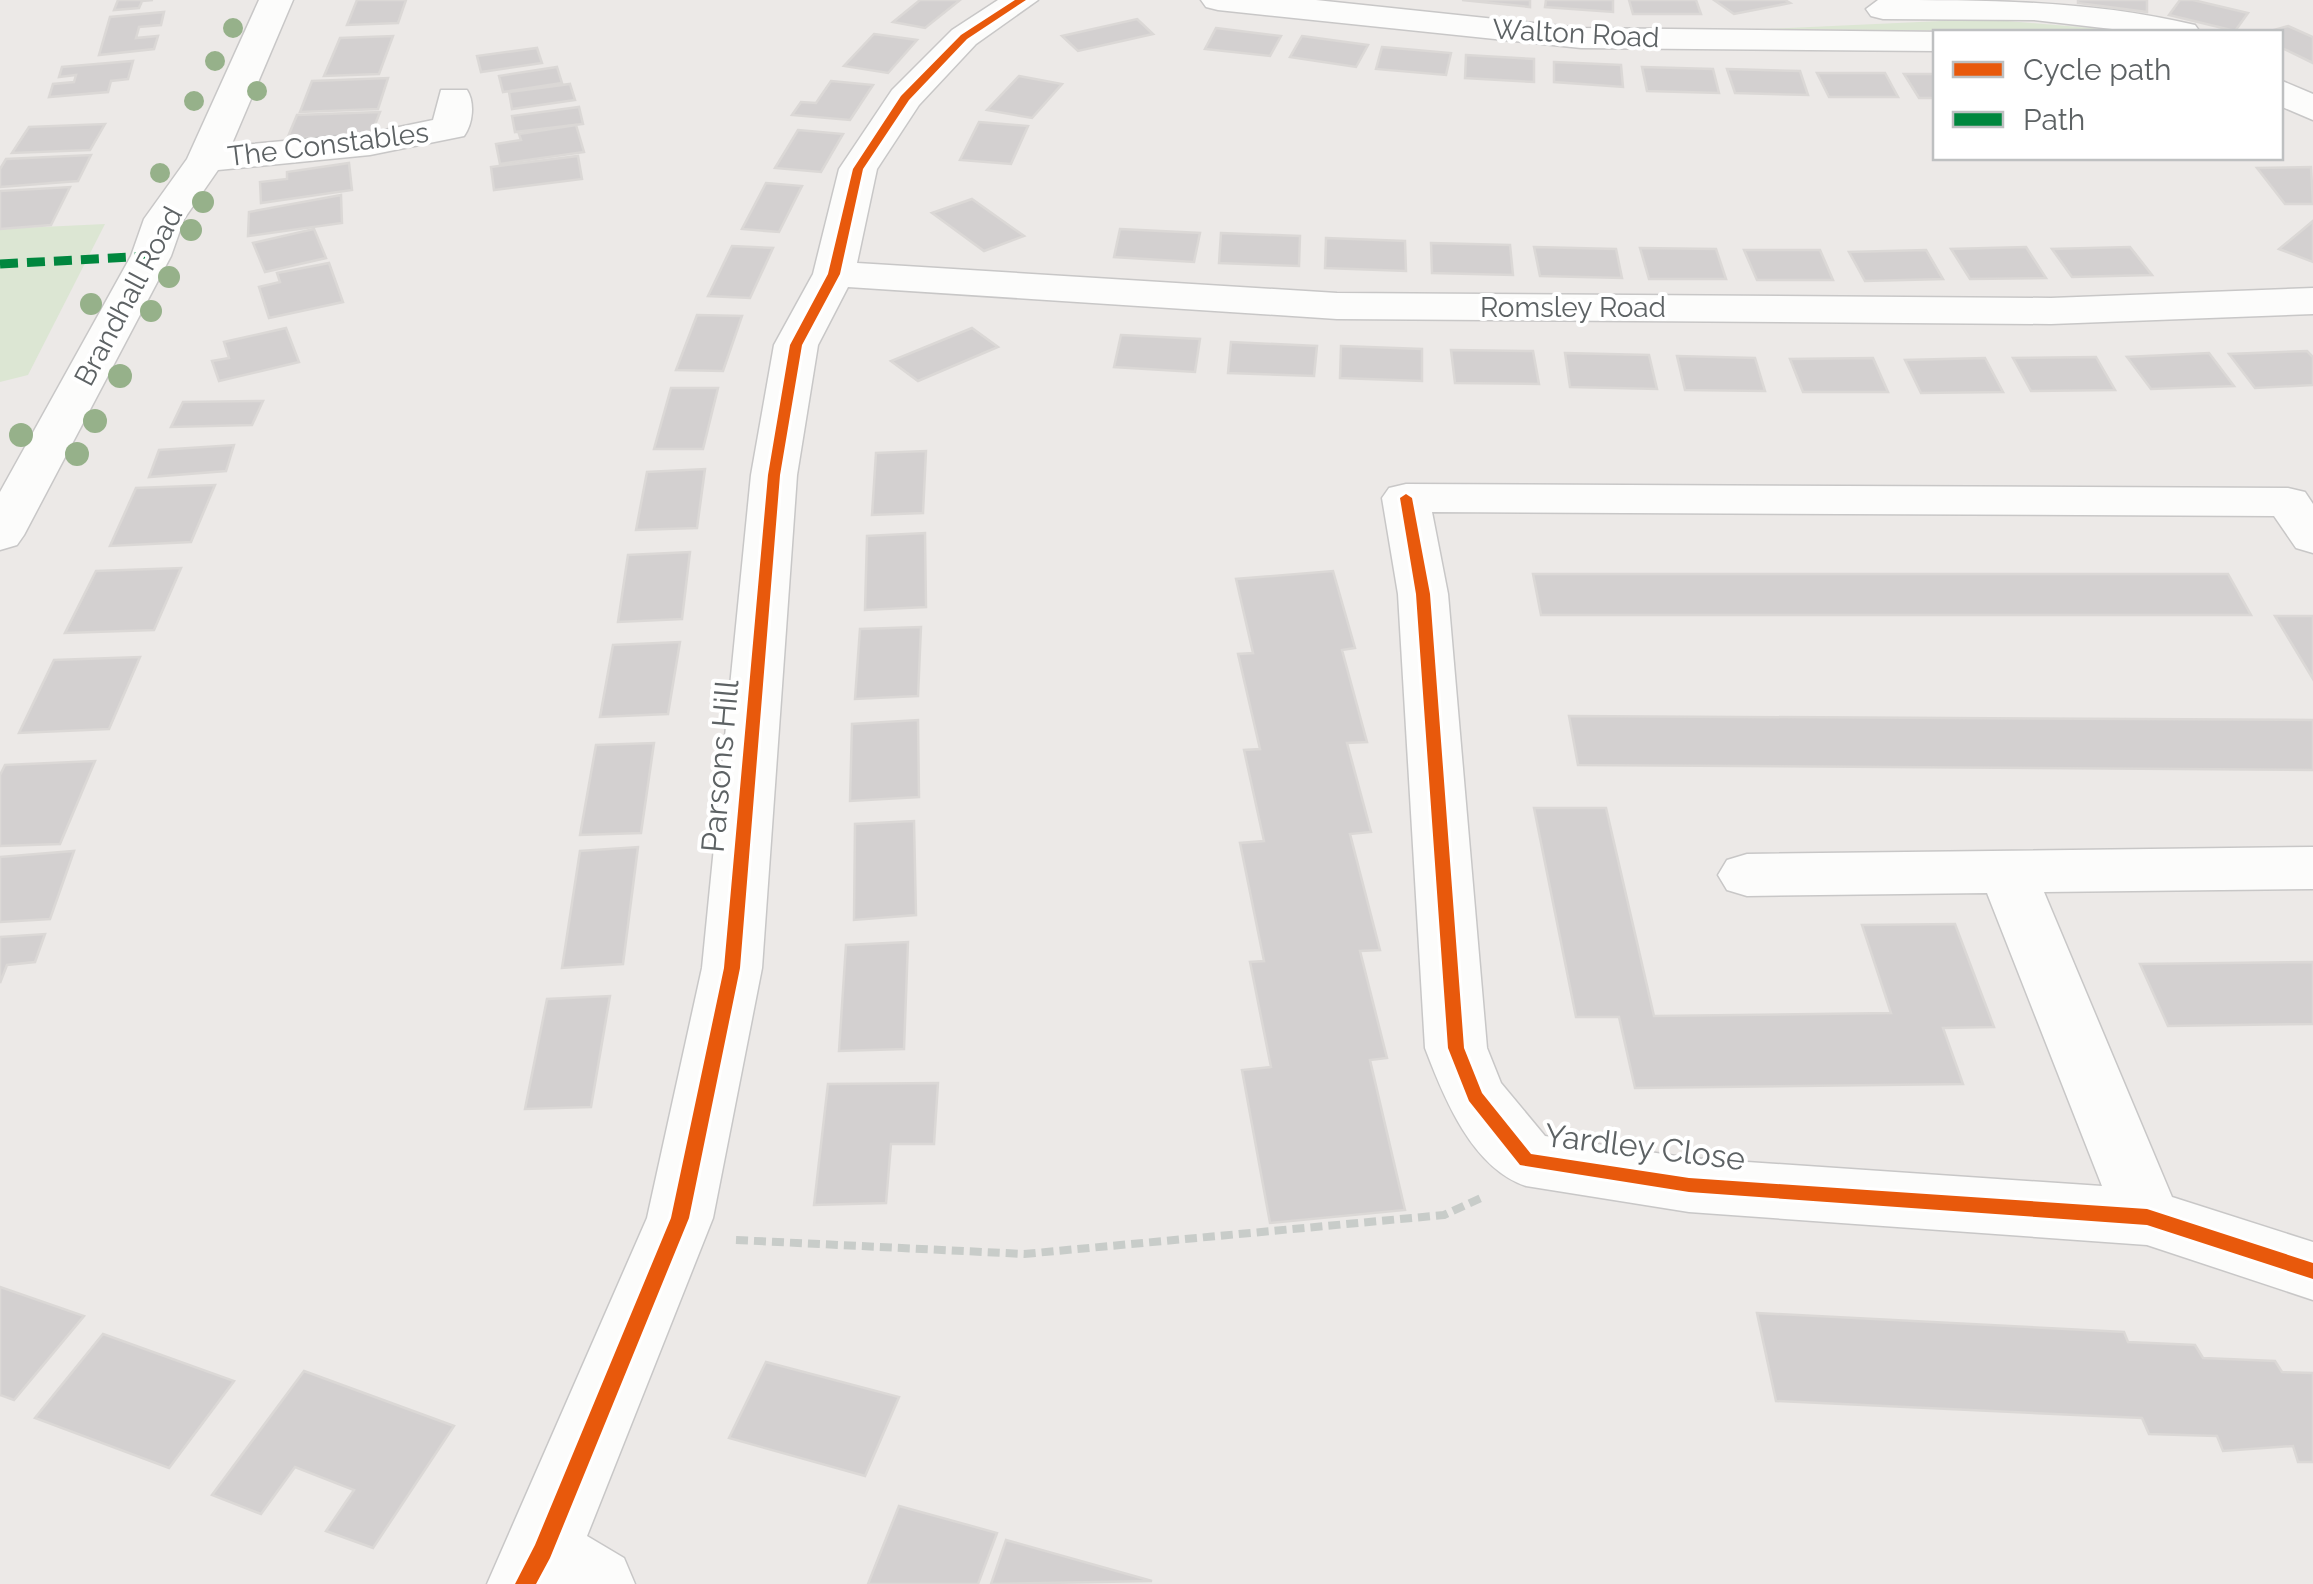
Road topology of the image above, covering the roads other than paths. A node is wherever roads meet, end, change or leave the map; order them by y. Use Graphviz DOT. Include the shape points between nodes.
graph roads {
  1 [pos="276,0"];
  2 [pos="1021,0"];
  3 [pos="1218,0"];
  4 [pos="2171,30"];
  5 [pos="1709,39"];
  6 [pos="1933,40"];
  7 [pos="451,128"];
  8 [pos="206,160"];
  9 [pos="834,274"];
  10 [pos="2313,301"];
  11 [pos="0,535"];
  12 [pos="2313,538"];
  13 [pos="2313,868"];
  14 [pos="2008,873"];
  15 [pos="1747,876"];
  16 [pos="2148,1217"];
  17 [pos="2313,1270"];
  18 [pos="555,1573"];
  1 -- 8 [label="street, Brandhall Road"];
  2 -- 9 [label="street, Parsons Hill" via="964,37 904,98 858,170"];
  3 -- 5 [label="street, Walton Road" via="1581,38"];
  4 -- 5 [label="street" via="2090,16 1938,8 1833,13"];
  5 -- 6 [label="street, Walton Road"];
  7 -- 8 [label="street, The Constables" via="370,144"];
  8 -- 11 [label="street, Brandhall Road" via="164,220 151,256"];
  9 -- 10 [label="street, Romsley Road" via="1338,306 2050,311"];
  9 -- 18 [label="street, Parsons Hill" via="792,364 774,475 732,968 680,1218"];
  12 -- 16 [label="street, Yardley Close" via="2288,502 1406,498 1423,594 1456,1048 1476,1096 1526,1160 1689,1185"];
  13 -- 14 [label="street"];
  14 -- 15 [label="street"];
  14 -- 16 [label="street"];
  16 -- 17 [label="street, Yardley Close"];
}
